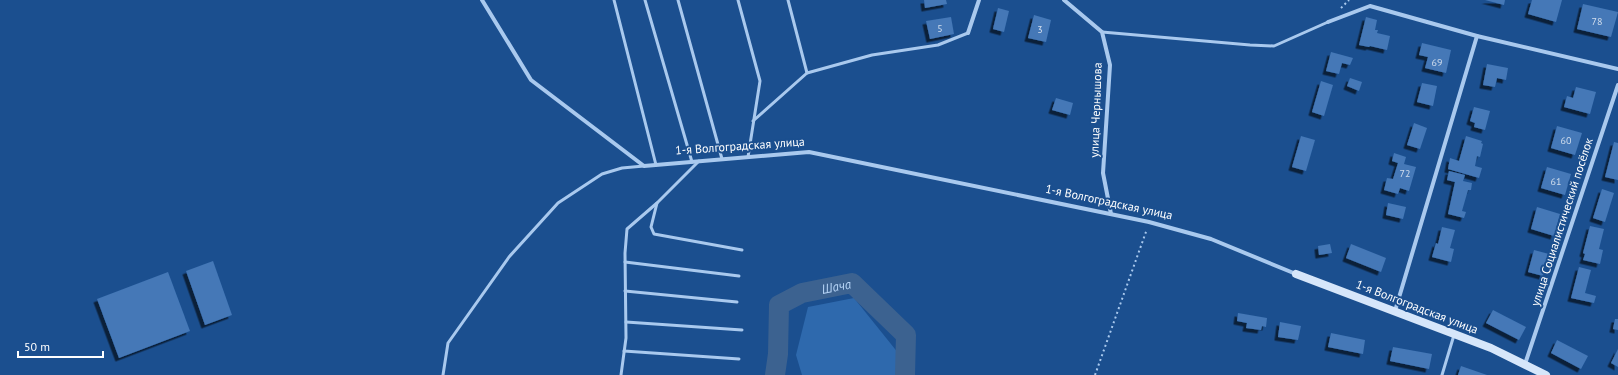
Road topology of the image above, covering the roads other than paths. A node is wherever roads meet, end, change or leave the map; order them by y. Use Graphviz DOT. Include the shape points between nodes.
graph roads {
  1 [pos="482,0"];
  2 [pos="614,0"];
  3 [pos="645,0"];
  4 [pos="678,0"];
  5 [pos="738,0"];
  6 [pos="788,0"];
  7 [pos="979,0"];
  8 [pos="1064,0"];
  9 [pos="1328,22"];
  10 [pos="1102,32"];
  11 [pos="968,34"];
  12 [pos="1477,36"];
  13 [pos="1618,68"];
  14 [pos="807,73"];
  15 [pos="1618,85"];
  16 [pos="753,121"];
  17 [pos="748,157"];
  18 [pos="722,159"];
  19 [pos="699,161"];
  20 [pos="692,162"];
  21 [pos="656,165"];
  22 [pos="644,166"];
  23 [pos="657,203"];
  24 [pos="1111,214"];
  25 [pos="742,250"];
  26 [pos="625,262"];
  27 [pos="1296,274"];
  28 [pos="739,276"];
  29 [pos="625,291"];
  30 [pos="737,302"];
  31 [pos="1395,311"];
  32 [pos="626,322"];
  33 [pos="742,330"];
  34 [pos="1454,334"];
  35 [pos="624,351"];
  36 [pos="739,359"];
  37 [pos="1525,365"];
  38 [pos="443,375"];
  39 [pos="621,375"];
  40 [pos="1442,375"];
  41 [pos="1546,375"];
  1 -- 22 [label="street" via="530,80"];
  2 -- 21 [label="lane"];
  3 -- 20 [label="lane"];
  4 -- 18 [label="lane"];
  5 -- 16 [label="lane" via="760,81"];
  6 -- 14 [label="lane"];
  7 -- 11 [label="street"];
  8 -- 10 [label="street"];
  9 -- 10 [label="lane" via="1274,46"];
  9 -- 12 [label="street" via="1370,6"];
  10 -- 24 [label="street, улица Чернышова" via="1110,65 1103,173"];
  11 -- 14 [label="lane" via="938,45 872,55"];
  12 -- 13 [label="street"];
  12 -- 31 [label="street"];
  14 -- 16 [label="lane"];
  15 -- 37 [label="street, улица Социалистический посёлок"];
  16 -- 17 [label="lane"];
  17 -- 18 [label="street, 1-я Волгоградская улица"];
  17 -- 24 [label="street, 1-я Волгоградская улица" via="809,152"];
  18 -- 19 [label="street, 1-я Волгоградская улица"];
  19 -- 20 [label="street, 1-я Волгоградская улица"];
  19 -- 23 [label="lane"];
  20 -- 21 [label="street, 1-я Волгоградская улица"];
  21 -- 22 [label="street, 1-я Волгоградская улица"];
  22 -- 38 [label="lane" via="622,168 602,174 558,203 509,258 448,343"];
  23 -- 25 [label="lane" via="651,227 654,234"];
  23 -- 26 [label="lane" via="628,230"];
  24 -- 27 [label="street, 1-я Волгоградская улица" via="1211,239"];
  26 -- 28 [label="lane"];
  26 -- 29 [label="lane"];
  27 -- 31 [label="street, 1-я Волгоградская улица"];
  29 -- 30 [label="lane"];
  29 -- 32 [label="lane"];
  31 -- 34 [label="street, 1-я Волгоградская улица"];
  32 -- 33 [label="lane"];
  32 -- 35 [label="lane"];
  34 -- 37 [label="street, 1-я Волгоградская улица"];
  34 -- 40 [label="lane"];
  35 -- 36 [label="lane"];
  35 -- 39 [label="lane"];
  37 -- 41 [label="street, 1-я Волгоградская улица"];
}
